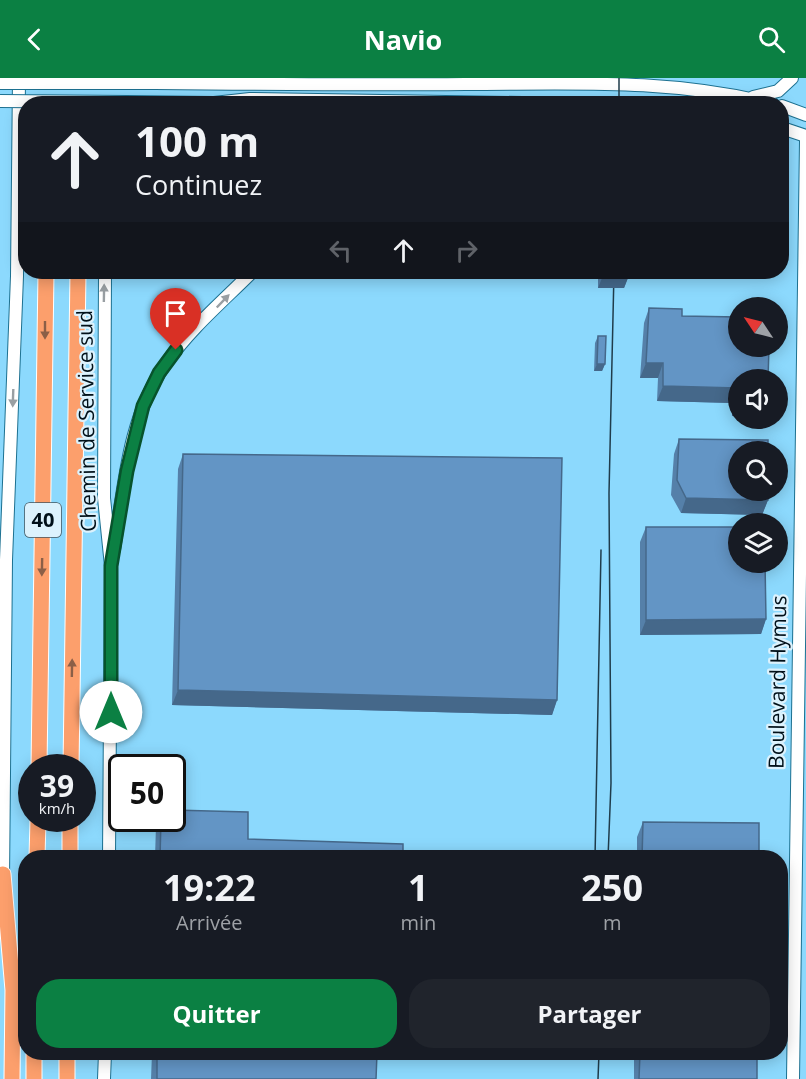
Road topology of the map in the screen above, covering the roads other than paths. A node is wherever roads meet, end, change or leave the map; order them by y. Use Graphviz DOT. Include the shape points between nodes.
graph roads {
  1 [pos="19,78"];
  2 [pos="47,78"];
  3 [pos="80,78"];
  4 [pos="111,78"];
  5 [pos="792,78"];
  6 [pos="398,81"];
  7 [pos="0,82"];
  8 [pos="259,84"];
  9 [pos="19,96"];
  10 [pos="47,96"];
  11 [pos="79,96"];
  12 [pos="110,96"];
  13 [pos="114,96"];
  14 [pos="269,96"];
  15 [pos="737,96"];
  16 [pos="757,96"];
  17 [pos="0,101"];
  18 [pos="18,101"];
  19 [pos="789,109"];
  20 [pos="806,115"];
  21 [pos="789,131"];
  22 [pos="806,138"];
  23 [pos="18,188"];
  24 [pos="806,201"];
  25 [pos="46,279"];
  26 [pos="78,279"];
  27 [pos="105,279"];
  28 [pos="245,279"];
  29 [pos="0,520"];
  30 [pos="6,560"];
  31 [pos="111,566"];
  32 [pos="39,754"];
  33 [pos="71,754"];
  34 [pos="38,832"];
  35 [pos="70,832"];
  36 [pos="37,850"];
  37 [pos="70,850"];
  38 [pos="109,850"];
  39 [pos="3,874"];
  40 [pos="0,935"];
  41 [pos="34,1060"];
  42 [pos="67,1060"];
  43 [pos="105,1060"];
  44 [pos="12,1079"];
  45 [pos="34,1079"];
  46 [pos="67,1079"];
  47 [pos="104,1079"];
  48 [pos="792,1079"];
  1 -- 9 [label="main road, one-way"];
  2 -- 10 [label="highway"];
  3 -- 11 [label="highway"];
  4 -- 12 [label="main road"];
  4 -- 13 [label="main road"];
  5 -- 16 [label="main road" via="778,91"];
  6 -- 8 [label="main road"];
  6 -- 15 [label="main road" via="634,82"];
  7 -- 8 [label="main road, bridge"];
  8 -- 14 [label="main road"];
  17 -- 18 [label="main road, bridge"];
  19 -- 20 [label="main road"];
  21 -- 22 [label="main road"];
  22 -- 24 [label="main road, Boulevard Hymus"];
  23 -- 30 [label="main road, one-way"];
  24 -- 48 [label="main road, Boulevard Hymus"];
  25 -- 32 [label="highway, 40, one-way"];
  33 -- 26 [label="highway, 40, one-way"];
  31 -- 27 [label="main road, Chemin de Service sud, one-way" via="104,498"];
  31 -- 28 [label="main road, one-way" via="133,437 147,395 176,350"];
  29 -- 30 [label="main road"];
  30 -- 39 [label="main road"];
  31 -- 38 [label="main road, Chemin de Service sud"];
  34 -- 36 [label="highway"];
  35 -- 37 [label="highway"];
  39 -- 40 [label="main road"];
  39 -- 44 [label="highway" via="13,990"];
  41 -- 45 [label="highway"];
  42 -- 46 [label="highway"];
  43 -- 47 [label="main road"];
}
